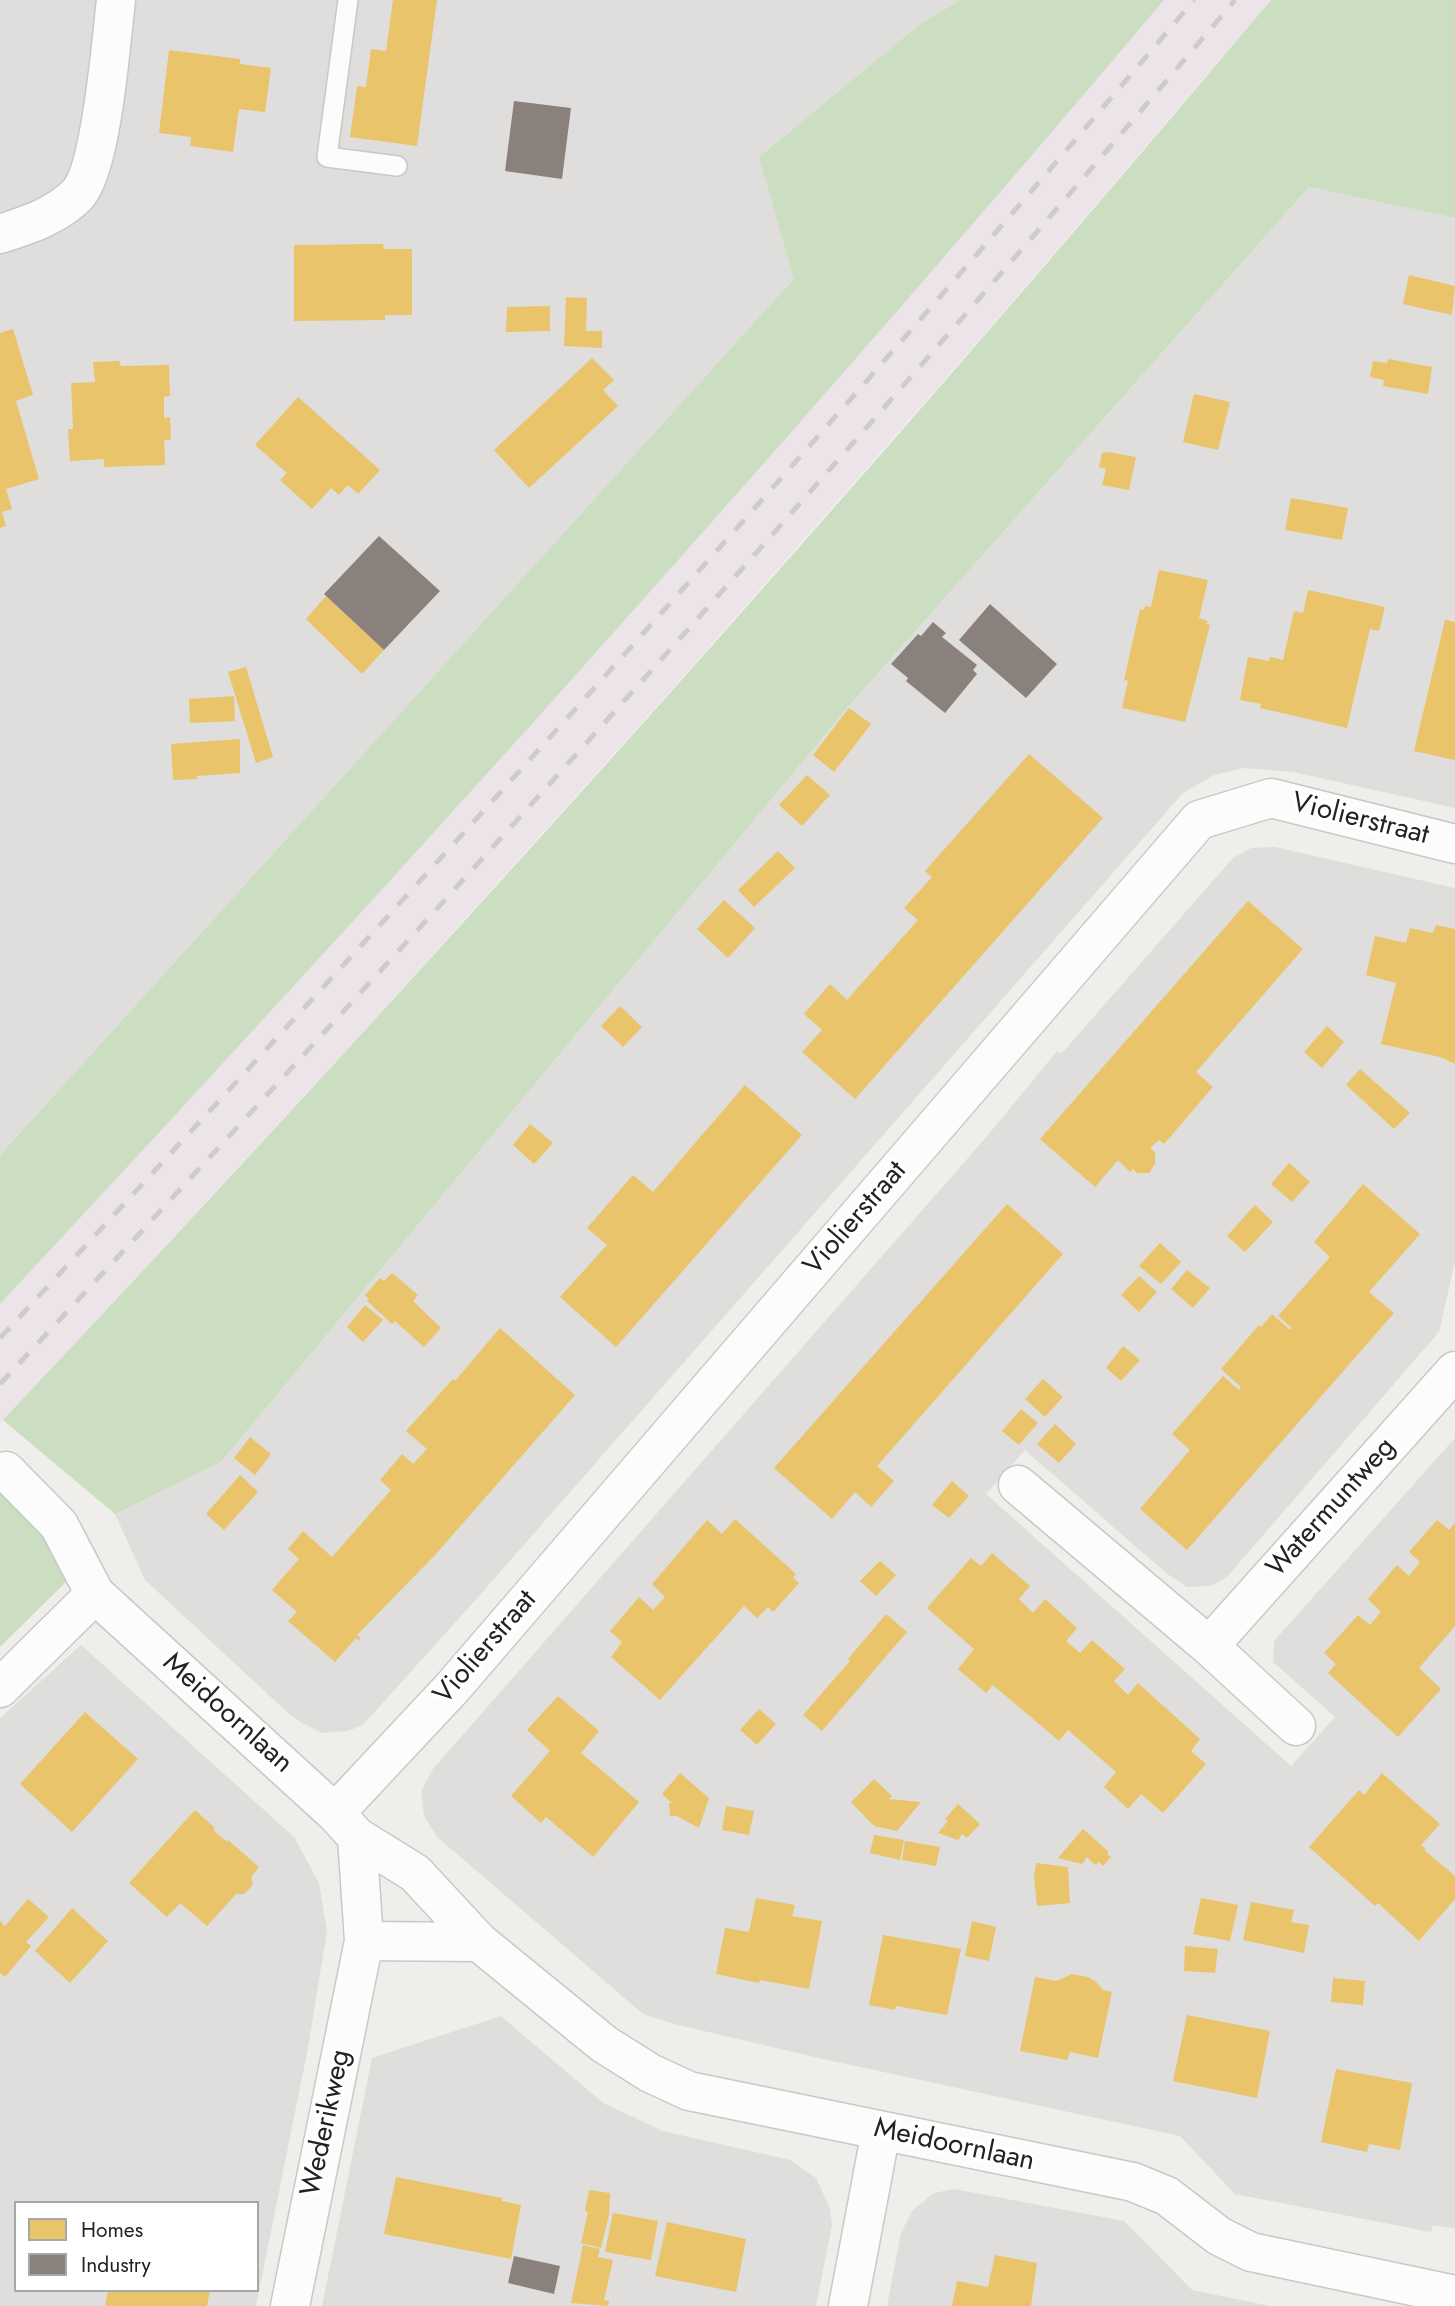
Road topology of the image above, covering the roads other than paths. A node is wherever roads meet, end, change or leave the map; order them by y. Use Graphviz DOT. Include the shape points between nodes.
graph roads {
  1 [pos="116,0"];
  2 [pos="348,0"];
  3 [pos="397,166"];
  4 [pos="0,234"];
  5 [pos="1455,844"];
  6 [pos="1455,1371"];
  7 [pos="6,1471"];
  8 [pos="1018,1485"];
  9 [pos="95,1594"];
  10 [pos="1209,1646"];
  11 [pos="0,1688"];
  12 [pos="1296,1726"];
  13 [pos="346,1825"];
  14 [pos="364,1941"];
  15 [pos="479,1942"];
  16 [pos="881,2131"];
  17 [pos="1455,2295"];
  18 [pos="1407,2296"];
  19 [pos="290,2306"];
  20 [pos="848,2306"];
  1 -- 4 [label="street" via="92,167 79,194 55,213"];
  2 -- 3 [label="lane" via="327,157"];
  5 -- 13 [label="street, Violierstraat" via="1271,798 1199,820 452,1688"];
  6 -- 10 [label="street, Watermuntweg"];
  7 -- 9 [label="street" via="59,1525"];
  8 -- 10 [label="street"];
  9 -- 11 [label="street"];
  9 -- 13 [label="street, Meidoornlaan"];
  10 -- 12 [label="street"];
  13 -- 14 [label="street"];
  13 -- 15 [label="street, Meidoornlaan" via="415,1874"];
  14 -- 15 [label="street"];
  14 -- 19 [label="street, Wederikweg"];
  15 -- 16 [label="street, Meidoornlaan" via="604,2044 650,2073 689,2091"];
  16 -- 18 [label="street, Meidoornlaan" via="1133,2182 1167,2196 1219,2236 1251,2252"];
  16 -- 20 [label="street"];
  17 -- 18 [label="street, Meidoornlaan"];
}
